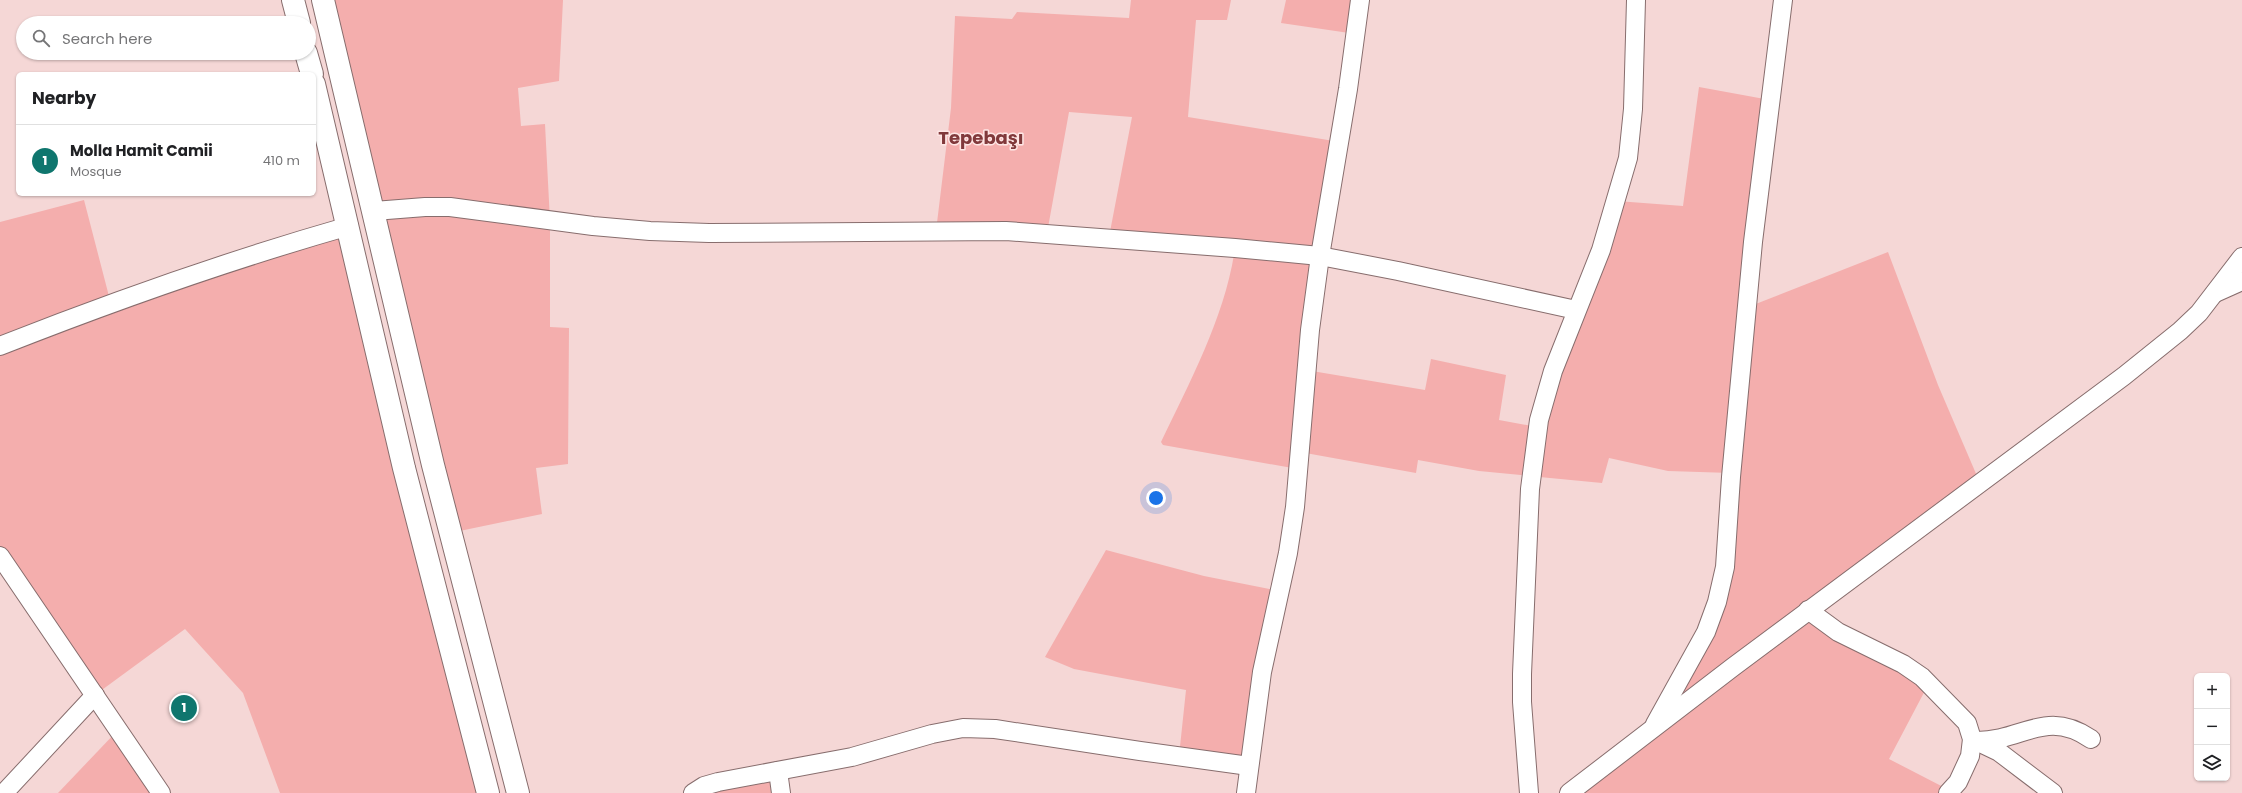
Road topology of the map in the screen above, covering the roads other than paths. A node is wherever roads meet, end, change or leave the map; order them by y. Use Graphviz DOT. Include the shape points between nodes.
graph roads {
  1 [pos="293,0"];
  2 [pos="323,0"];
  3 [pos="1360,0"];
  4 [pos="1636,0"];
  5 [pos="1782,0"];
  6 [pos="297,16"];
  7 [pos="308,60"];
  8 [pos="311,72"];
  9 [pos="316,92"];
  10 [pos="374,212"];
  11 [pos="349,226"];
  12 [pos="1320,256"];
  13 [pos="2242,257"];
  14 [pos="2242,281"];
  15 [pos="2215,293"];
  16 [pos="1576,310"];
  17 [pos="0,346"];
  18 [pos="0,556"];
  19 [pos="1808,610"];
  20 [pos="95,695"];
  21 [pos="1652,730"];
  22 [pos="2091,739"];
  23 [pos="1974,740"];
  24 [pos="1249,766"];
  25 [pos="778,771"];
  26 [pos="4,793"];
  27 [pos="161,793"];
  28 [pos="488,793"];
  29 [pos="518,793"];
  30 [pos="693,793"];
  31 [pos="781,793"];
  32 [pos="1246,793"];
  33 [pos="1529,793"];
  34 [pos="1569,793"];
  35 [pos="1948,793"];
  36 [pos="2053,793"];
  1 -- 6 [label="main road"];
  2 -- 10 [label="main road"];
  3 -- 12 [label="street"];
  4 -- 16 [label="street" via="1633,109 1628,158 1601,250"];
  5 -- 21 [label="street" via="1753,242 1730,477 1724,567 1717,602 1706,632"];
  7 -- 8 [label="main road"];
  9 -- 11 [label="main road"];
  10 -- 12 [label="street" via="425,207 450,208 593,226 709,234 959,231 1047,233"];
  10 -- 29 [label="main road" via="433,465"];
  11 -- 17 [label="street" via="177,280"];
  11 -- 28 [label="main road" via="404,468"];
  12 -- 16 [label="street"];
  12 -- 24 [label="street" via="1306,371 1295,507 1288,553 1262,672"];
  13 -- 15 [label="street"];
  14 -- 15 [label="street"];
  15 -- 19 [label="street" via="2180,331 2124,376"];
  16 -- 33 [label="street" via="1543,400 1532,463 1522,702"];
  18 -- 20 [label="street"];
  19 -- 21 [label="street"];
  19 -- 23 [label="street" via="1838,632 1903,664 1922,677 1967,723"];
  20 -- 26 [label="street"];
  20 -- 27 [label="street"];
  21 -- 34 [label="street"];
  22 -- 23 [label="street" via="2077,729 2058,725"];
  23 -- 35 [label="street" via="1965,768 1958,782"];
  23 -- 36 [label="street" via="1999,752"];
  24 -- 25 [label="street" via="975,727 949,730 852,757"];
  24 -- 32 [label="street"];
  25 -- 30 [label="street" via="718,782"];
  25 -- 31 [label="street"];
}
